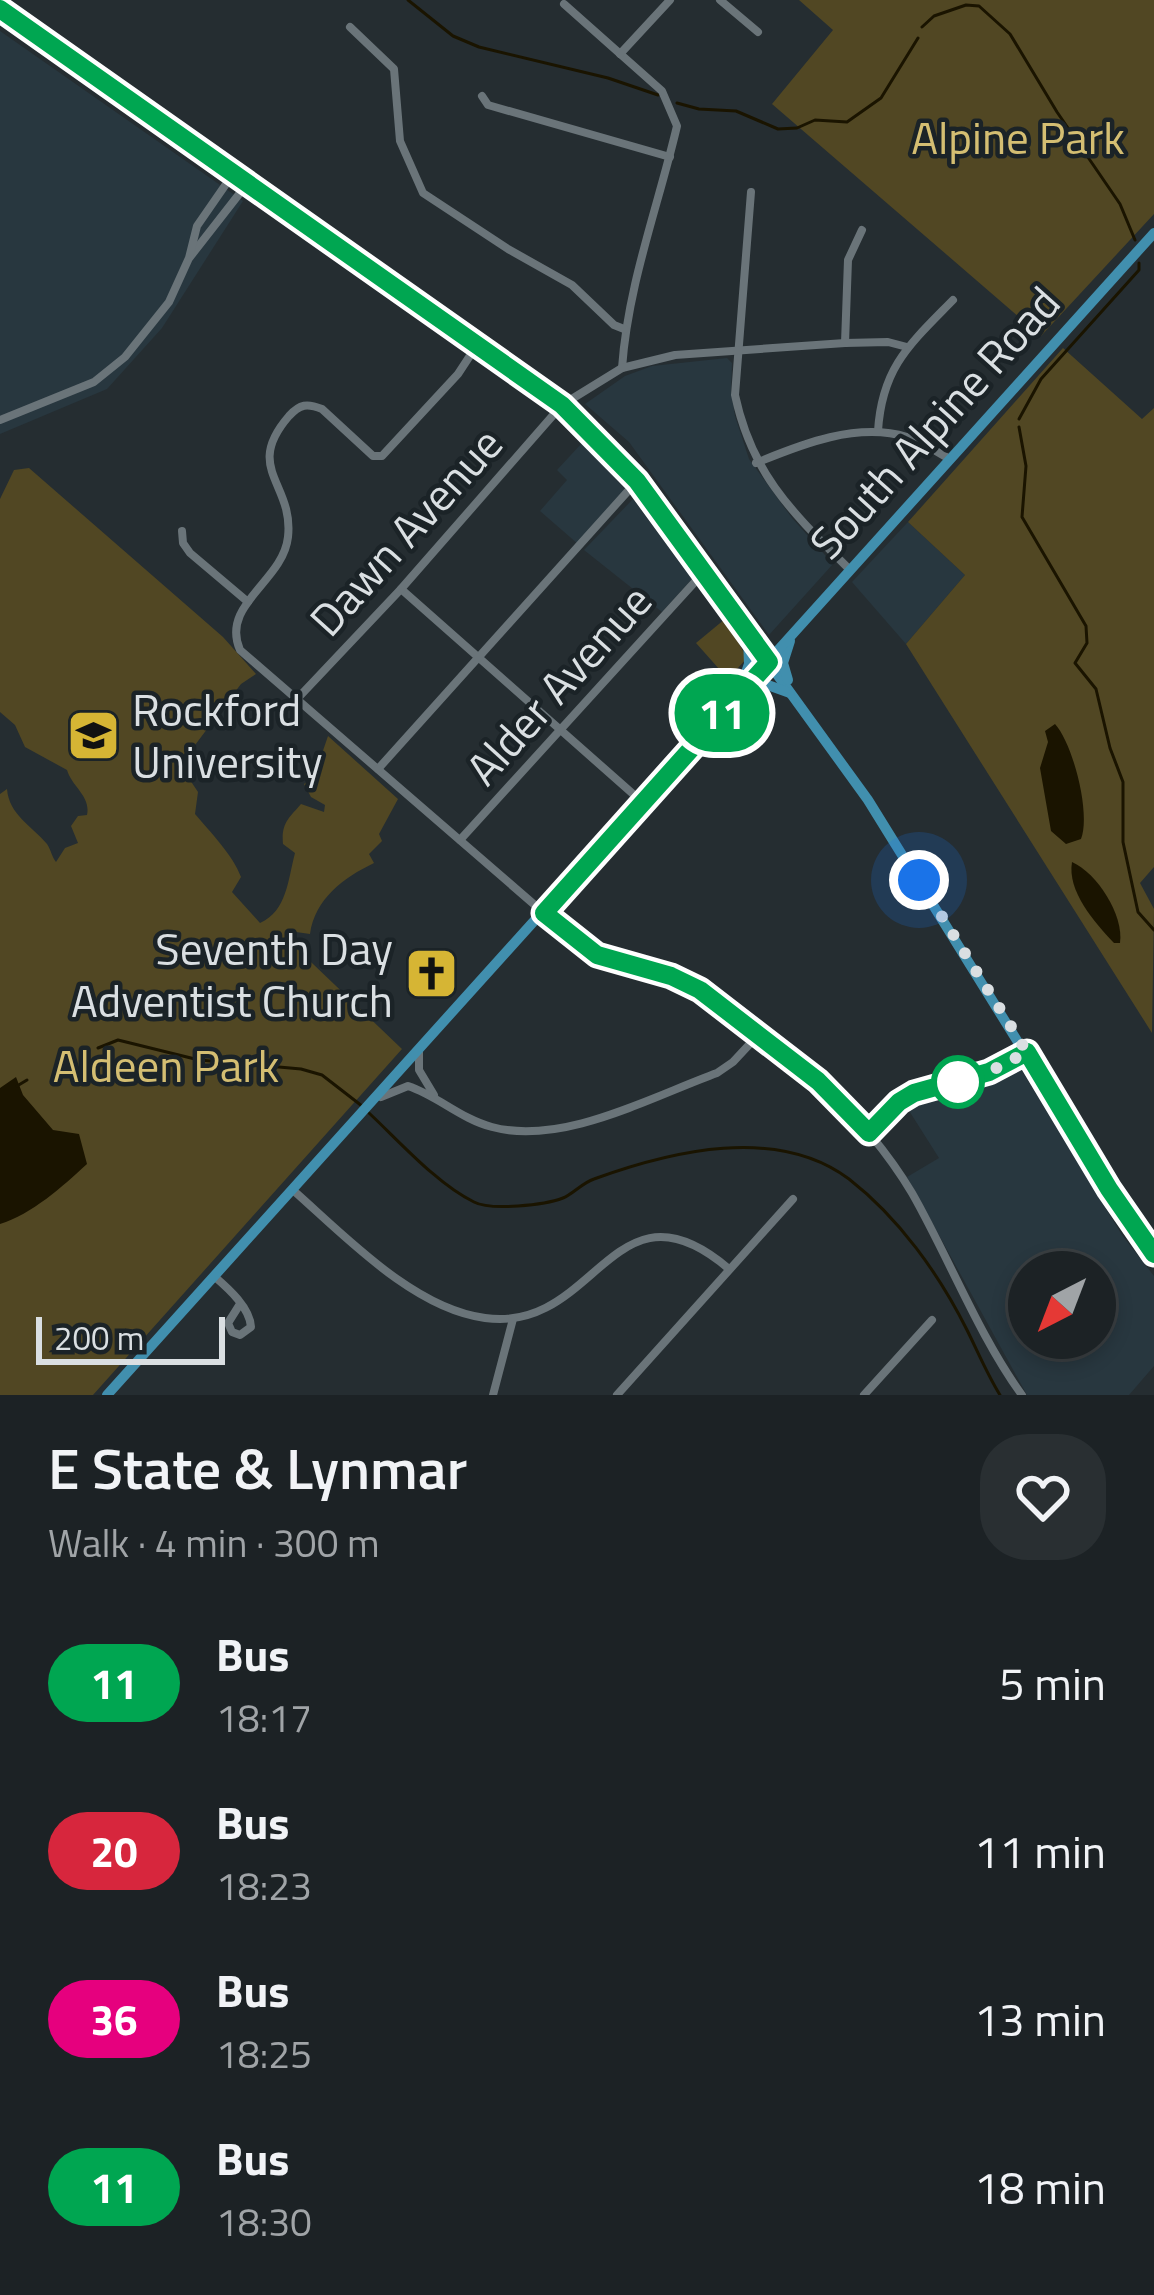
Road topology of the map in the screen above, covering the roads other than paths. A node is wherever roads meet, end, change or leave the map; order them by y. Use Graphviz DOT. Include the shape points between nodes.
graph roads {
  1 [pos="670,0"];
  2 [pos="720,0"];
  3 [pos="564,4"];
  4 [pos="0,9"];
  5 [pos="350,27"];
  6 [pos="758,32"];
  7 [pos="620,54"];
  8 [pos="482,96"];
  9 [pos="670,157"];
  10 [pos="233,174"];
  11 [pos="247,184"];
  12 [pos="751,192"];
  13 [pos="862,230"];
  14 [pos="1154,233"];
  15 [pos="189,258"];
  16 [pos="952,300"];
  17 [pos="624,329"];
  18 [pos="845,343"];
  19 [pos="477,345"];
  20 [pos="907,347"];
  21 [pos="738,351"];
  22 [pos="622,368"];
  23 [pos="562,405"];
  24 [pos="0,420"];
  25 [pos="878,431"];
  26 [pos="950,460"];
  27 [pos="756,463"];
  28 [pos="637,481"];
  29 [pos="182,531"];
  30 [pos="849,569"];
  31 [pos="704,572"];
  32 [pos="400,589"];
  33 [pos="248,602"];
  34 [pos="745,629"];
  35 [pos="794,632"];
  36 [pos="478,658"];
  37 [pos="769,662"];
  38 [pos="739,695"];
  39 [pos="793,695"];
  40 [pos="297,699"];
  41 [pos="560,729"];
  42 [pos="378,769"];
  43 [pos="643,802"];
  44 [pos="460,840"];
  45 [pos="544,913"];
  46 [pos="760,1034"];
  47 [pos="419,1050"];
  48 [pos="1027,1052"];
  49 [pos="435,1096"];
  50 [pos="373,1101"];
  51 [pos="869,1133"];
  52 [pos="294,1191"];
  53 [pos="793,1199"];
  54 [pos="1154,1254"];
  55 [pos="729,1270"];
  56 [pos="215,1277"];
  57 [pos="240,1304"];
  58 [pos="513,1318"];
  59 [pos="932,1320"];
  60 [pos="107,1395"];
  61 [pos="494,1395"];
  62 [pos="617,1395"];
  63 [pos="864,1395"];
  64 [pos="1022,1395"];
  1 -- 7 [label="street"];
  2 -- 6 [label="street"];
  3 -- 7 [label="street"];
  4 -- 10 [label="main road"];
  5 -- 17 [label="street" via="394,69 400,140 424,193 572,284"];
  7 -- 9 [label="street" via="674,110"];
  8 -- 9 [label="street" via="488,105"];
  9 -- 17 [label="street"];
  10 -- 11 [label="main road"];
  10 -- 15 [label="street" via="197,226"];
  11 -- 15 [label="street"];
  11 -- 19 [label="main road"];
  12 -- 21 [label="street"];
  13 -- 18 [label="street" via="848,260"];
  14 -- 26 [label="main road, South Alpine Road"];
  15 -- 24 [label="street" via="169,302 125,357 94,382"];
  16 -- 20 [label="street"];
  17 -- 22 [label="street"];
  18 -- 20 [label="street, Dawn Avenue"];
  18 -- 21 [label="street, Dawn Avenue"];
  19 -- 23 [label="main road"];
  19 -- 33 [label="street" via="382,456 322,409 304,405 275,432 268,467 286,508 287,542 277,571"];
  20 -- 25 [label="street" via="880,398"];
  21 -- 22 [label="street, Dawn Avenue"];
  21 -- 27 [label="street" via="735,395"];
  22 -- 23 [label="street, Dawn Avenue"];
  23 -- 28 [label="main road"];
  23 -- 32 [label="street, Dawn Avenue"];
  25 -- 26 [label="street"];
  25 -- 27 [label="street"];
  26 -- 30 [label="main road, South Alpine Road"];
  27 -- 30 [label="street"];
  28 -- 31 [label="main road"];
  28 -- 36 [label="street"];
  29 -- 33 [label="street" via="190,553"];
  30 -- 35 [label="main road, South Alpine Road"];
  31 -- 34 [label="main road"];
  31 -- 41 [label="street, Alder Avenue"];
  32 -- 36 [label="street"];
  32 -- 40 [label="street, Dawn Avenue"];
  33 -- 40 [label="street" via="234,628 240,650"];
  34 -- 35 [label="main road" via="766,644"];
  34 -- 37 [label="main road"];
  34 -- 38 [label="main road" via="749,664"];
  35 -- 37 [label="main road, South Alpine Road"];
  35 -- 39 [label="main road" via="783,663"];
  36 -- 41 [label="street"];
  36 -- 42 [label="street"];
  37 -- 38 [label="main road, South Alpine Road"];
  37 -- 39 [label="main road"];
  38 -- 39 [label="main road" via="765,684"];
  38 -- 43 [label="main road, South Alpine Road"];
  39 -- 48 [label="main road"];
  40 -- 42 [label="street"];
  41 -- 43 [label="street"];
  41 -- 44 [label="street, Alder Avenue"];
  42 -- 44 [label="street"];
  43 -- 45 [label="main road, South Alpine Road"];
  44 -- 45 [label="street"];
  45 -- 46 [label="street" via="597,955 700,990"];
  45 -- 47 [label="main road, South Alpine Road"];
  46 -- 49 [label="street" via="717,1072 560,1130 492,1127"];
  46 -- 51 [label="street"];
  47 -- 49 [label="street" via="419,1070"];
  47 -- 50 [label="main road, South Alpine Road"];
  48 -- 51 [label="street" via="914,1093"];
  48 -- 54 [label="main road"];
  49 -- 50 [label="street" via="398,1086"];
  50 -- 52 [label="main road, South Alpine Road"];
  51 -- 64 [label="street" via="910,1190"];
  52 -- 56 [label="main road, South Alpine Road"];
  52 -- 58 [label="street" via="413,1288 474,1316"];
  53 -- 55 [label="street"];
  55 -- 58 [label="street" via="690,1241 651,1237 630,1244 549,1308"];
  55 -- 62 [label="street"];
  56 -- 57 [label="street"];
  56 -- 60 [label="main road, South Alpine Road"];
  58 -- 61 [label="street"];
  59 -- 63 [label="street"];
}
